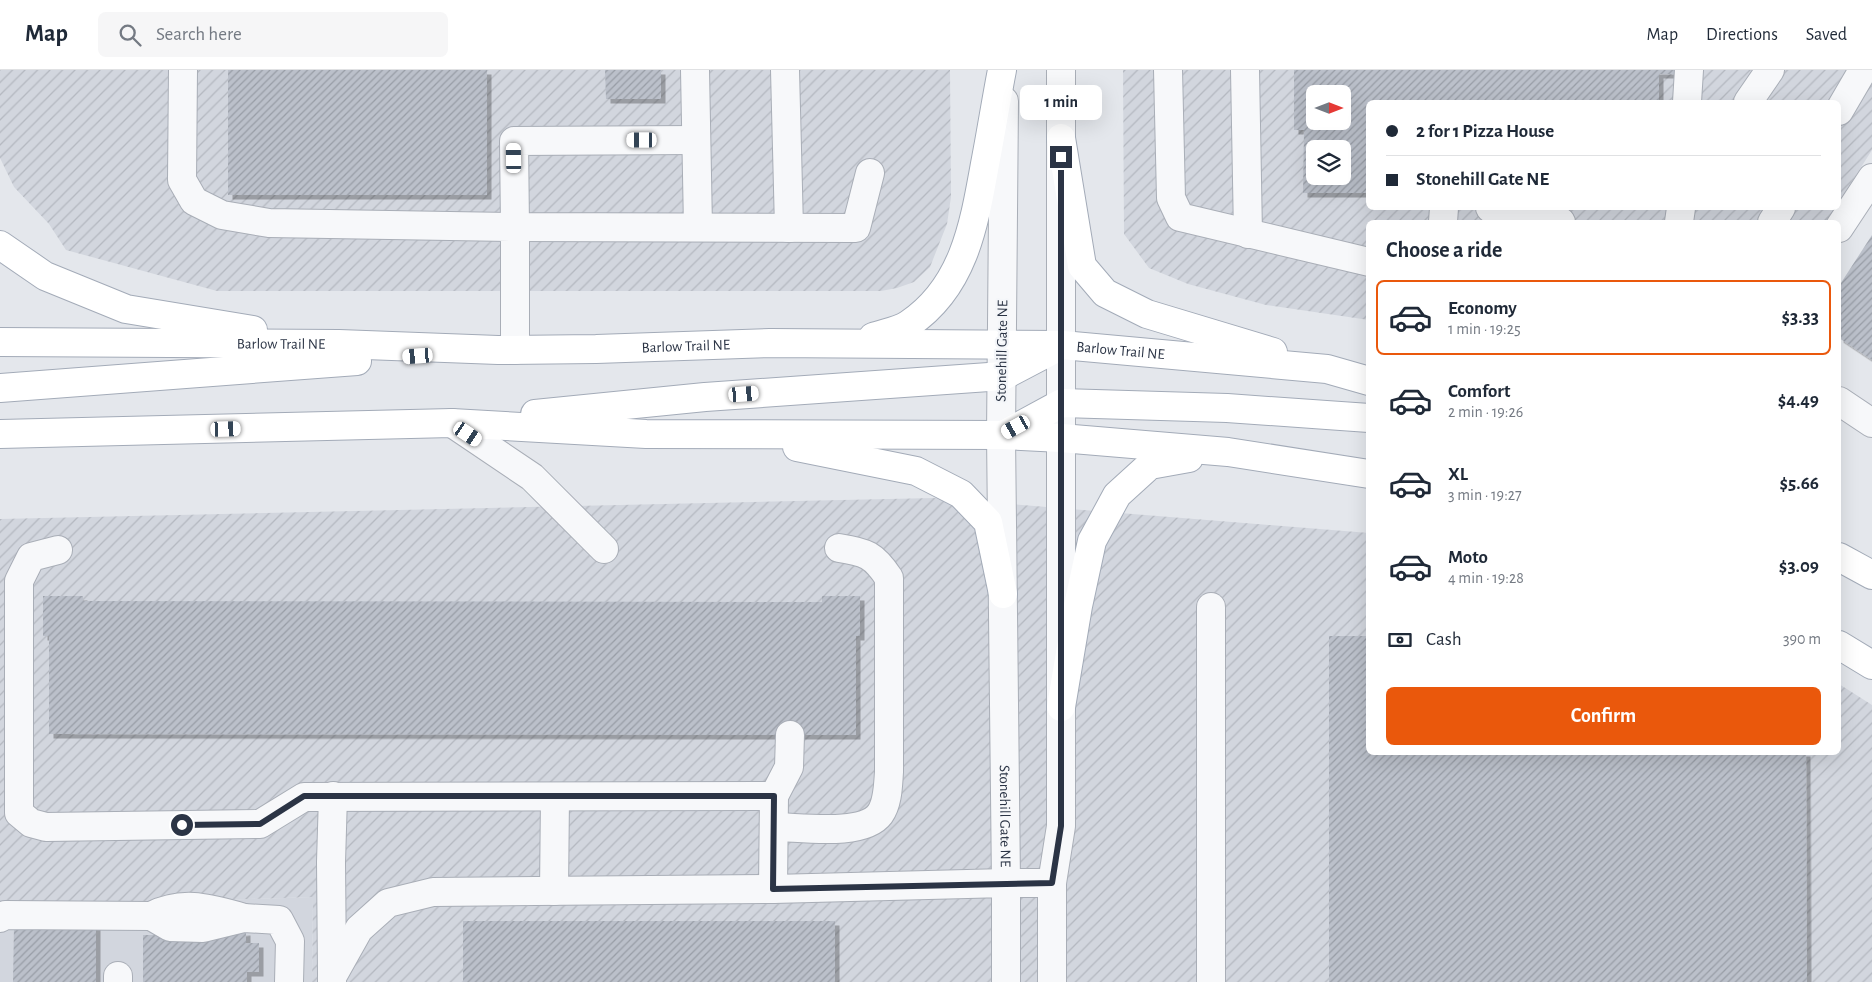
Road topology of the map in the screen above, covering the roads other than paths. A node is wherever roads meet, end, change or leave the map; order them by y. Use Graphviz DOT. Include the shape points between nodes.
graph roads {
  1 [pos="183,70"];
  2 [pos="695,70"];
  3 [pos="785,70"];
  4 [pos="1003,70"];
  5 [pos="1061,70"];
  6 [pos="1168,70"];
  7 [pos="1245,70"];
  8 [pos="1689,70"];
  9 [pos="1770,70"];
  10 [pos="1863,70"];
  11 [pos="1687,100"];
  12 [pos="1749,100"];
  13 [pos="1841,108"];
  14 [pos="1061,138"];
  15 [pos="696,140"];
  16 [pos="870,173"];
  17 [pos="1872,178"];
  18 [pos="1500,210"];
  19 [pos="1551,220"];
  20 [pos="1841,225"];
  21 [pos="515,227"];
  22 [pos="698,227"];
  23 [pos="789,228"];
  24 [pos="1248,234"];
  25 [pos="0,245"];
  26 [pos="1366,261"];
  27 [pos="0,342"];
  28 [pos="339,344"];
  29 [pos="850,344"];
  30 [pos="1003,345"];
  31 [pos="1062,345"];
  32 [pos="506,350"];
  33 [pos="1327,369"];
  34 [pos="1003,376"];
  35 [pos="1366,380"];
  36 [pos="0,388"];
  37 [pos="1841,402"];
  38 [pos="1062,403"];
  39 [pos="1366,418"];
  40 [pos="452,423"];
  41 [pos="1872,423"];
  42 [pos="150,430"];
  43 [pos="0,434"];
  44 [pos="734,434"];
  45 [pos="1001,435"];
  46 [pos="1061,438"];
  47 [pos="0,452"];
  48 [pos="1228,452"];
  49 [pos="1366,474"];
  50 [pos="839,548"];
  51 [pos="604,549"];
  52 [pos="58,550"];
  53 [pos="1841,558"];
  54 [pos="1872,575"];
  55 [pos="1003,594"];
  56 [pos="1212,607"];
  57 [pos="1841,646"];
  58 [pos="1872,664"];
  59 [pos="1061,708"];
  60 [pos="790,735"];
  61 [pos="334,796"];
  62 [pos="774,796"];
  63 [pos="555,798"];
  64 [pos="774,827"];
  65 [pos="1006,883"];
  66 [pos="1052,883"];
  67 [pos="773,889"];
  68 [pos="554,891"];
  69 [pos="0,918"];
  70 [pos="332,980"];
  71 [pos="289,982"];
  72 [pos="1006,982"];
  73 [pos="1052,982"];
  74 [pos="1212,982"];
  1 -- 21 [label="street" via="182,180 194,201 222,215 269,223"];
  2 -- 15 [label="street"];
  3 -- 23 [label="street"];
  4 -- 29 [label="main road" via="968,246 947,288 936,302 907,325"];
  4 -- 30 [label="street, Stonehill Gate NE"];
  5 -- 14 [label="street"];
  6 -- 24 [label="street" via="1171,198 1180,218"];
  7 -- 24 [label="street"];
  8 -- 11 [label="street"];
  9 -- 12 [label="street"];
  10 -- 13 [label="street"];
  14 -- 31 [label="street"];
  14 -- 33 [label="main road" via="1082,266 1105,293 1147,314"];
  15 -- 21 [label="street" via="514,141"];
  15 -- 22 [label="street"];
  16 -- 23 [label="street" via="856,228"];
  17 -- 20 [label="street"];
  18 -- 19 [label="street"];
  21 -- 22 [label="street"];
  21 -- 32 [label="street"];
  22 -- 23 [label="street"];
  24 -- 26 [label="street"];
  25 -- 28 [label="main road" via="45,276 126,309"];
  27 -- 28 [label="main road, Barlow Trail NE"];
  28 -- 32 [label="main road, Barlow Trail NE"];
  29 -- 30 [label="main road, Barlow Trail NE"];
  29 -- 32 [label="main road, Barlow Trail NE"];
  30 -- 31 [label="main road, Barlow Trail NE"];
  30 -- 34 [label="street, Stonehill Gate NE"];
  31 -- 33 [label="main road, Barlow Trail NE"];
  31 -- 34 [label="main road"];
  31 -- 38 [label="street"];
  32 -- 36 [label="main road"];
  33 -- 35 [label="main road, Barlow Trail NE"];
  34 -- 40 [label="main road" via="705,397"];
  34 -- 45 [label="street, Stonehill Gate NE"];
  37 -- 41 [label="street"];
  38 -- 39 [label="main road" via="1226,408"];
  38 -- 45 [label="main road"];
  38 -- 46 [label="street"];
  40 -- 42 [label="main road"];
  40 -- 44 [label="main road" via="646,434"];
  40 -- 51 [label="street" via="532,477"];
  42 -- 43 [label="main road"];
  42 -- 47 [label="main road"];
  44 -- 45 [label="main road"];
  44 -- 55 [label="main road" via="916,471 961,494 988,522"];
  45 -- 46 [label="main road"];
  45 -- 55 [label="street, Stonehill Gate NE"];
  46 -- 48 [label="main road"];
  46 -- 59 [label="street"];
  48 -- 49 [label="main road"];
  48 -- 59 [label="main road" via="1150,465 1116,495 1092,541"];
  50 -- 64 [label="street" via="862,551 878,561 889,578 887,796 880,814 864,825 844,829"];
  52 -- 61 [label="street" via="31,557 19,581 19,813 31,824 46,827 260,824 304,796"];
  53 -- 54 [label="main road"];
  55 -- 65 [label="street, Stonehill Gate NE"];
  56 -- 74 [label="street"];
  57 -- 58 [label="main road"];
  59 -- 66 [label="street" via="1061,826"];
  60 -- 62 [label="street" via="790,767"];
  61 -- 63 [label="street"];
  61 -- 70 [label="street" via="330,862"];
  62 -- 63 [label="street"];
  62 -- 64 [label="street"];
  63 -- 68 [label="street"];
  64 -- 67 [label="street"];
  65 -- 66 [label="street, Stonehill Gate NE"];
  65 -- 67 [label="street"];
  65 -- 72 [label="street"];
  66 -- 73 [label="street"];
  67 -- 68 [label="street"];
  68 -- 70 [label="street" via="433,892 388,903 359,929"];
  69 -- 71 [label="street" via="5,915 151,916 170,927 202,928 244,918 279,920 290,941"];
}
